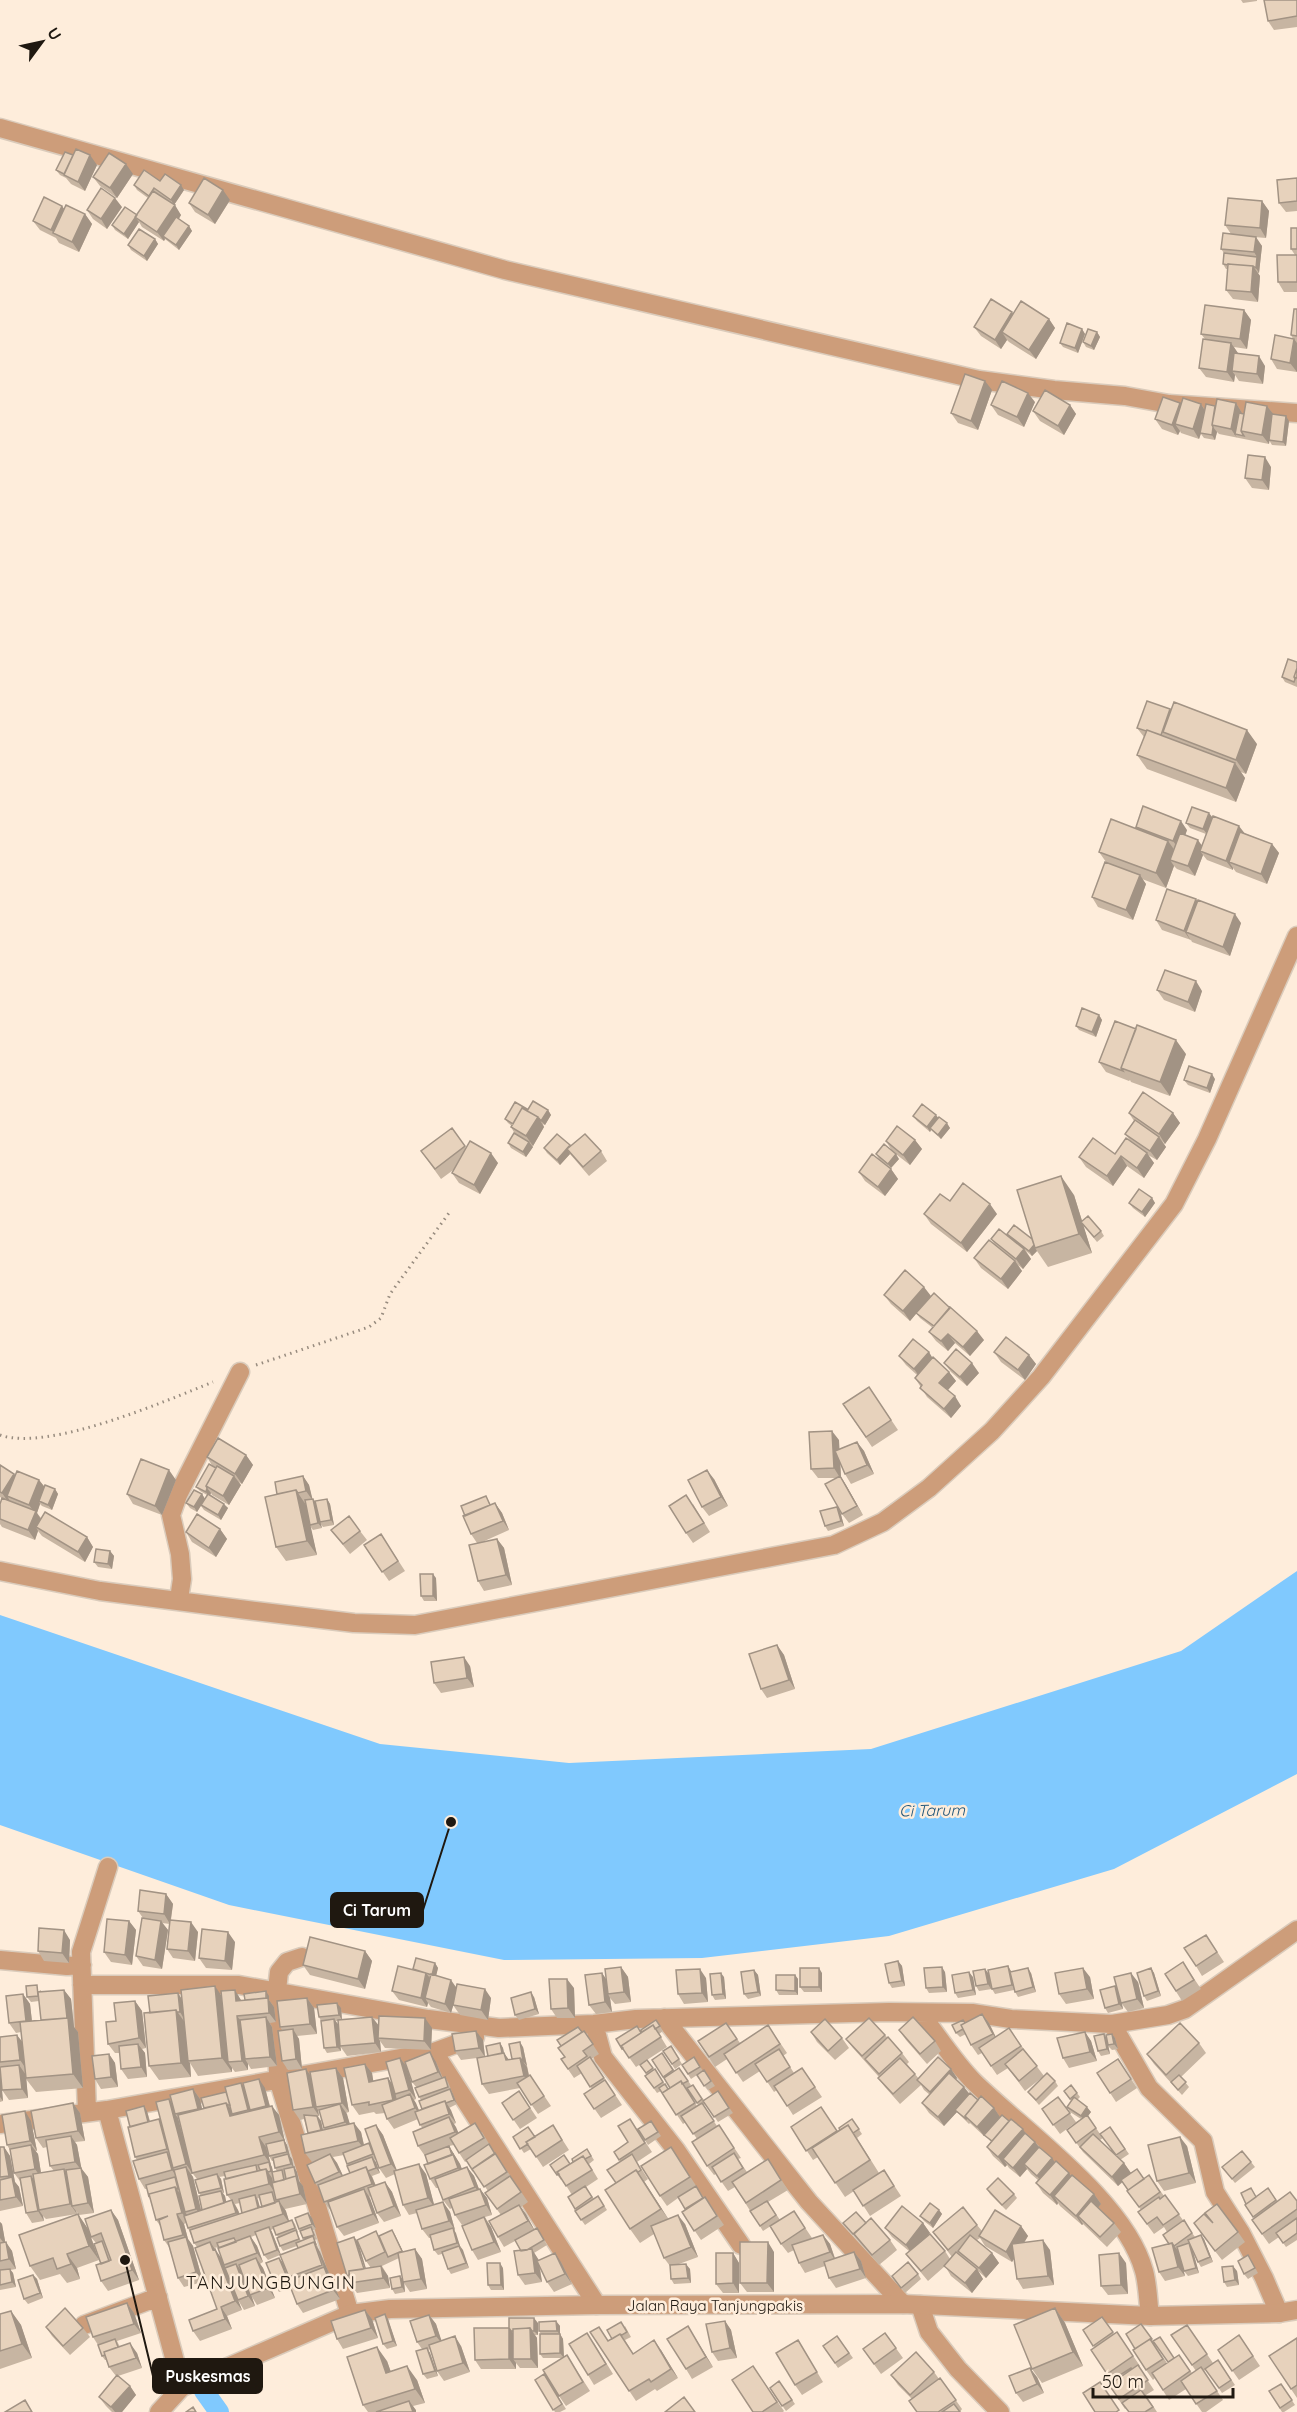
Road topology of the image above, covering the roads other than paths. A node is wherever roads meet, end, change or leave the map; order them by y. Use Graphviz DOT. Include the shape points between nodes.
graph roads {
  1 [pos="0,128"];
  2 [pos="1297,413"];
  3 [pos="1297,936"];
  4 [pos="240,1372"];
  5 [pos="0,1570"];
  6 [pos="179,1599"];
  7 [pos="108,1866"];
  8 [pos="1297,1930"];
  9 [pos="302,1957"];
  10 [pos="0,1960"];
  11 [pos="82,1965"];
  12 [pos="82,1985"];
  13 [pos="277,1990"];
  14 [pos="920,2013"];
  15 [pos="664,2018"];
  16 [pos="594,2024"];
  17 [pos="1112,2024"];
  18 [pos="499,2028"];
  19 [pos="434,2052"];
  20 [pos="278,2079"];
  21 [pos="107,2110"];
  22 [pos="87,2111"];
  23 [pos="0,2124"];
  24 [pos="741,2245"];
  25 [pos="158,2297"];
  26 [pos="597,2305"];
  27 [pos="915,2307"];
  28 [pos="1297,2310"];
  29 [pos="1279,2313"];
  30 [pos="350,2314"];
  31 [pos="1150,2316"];
  32 [pos="84,2325"];
  33 [pos="182,2387"];
  34 [pos="159,2412"];
  35 [pos="1000,2412"];
  1 -- 2 [label="street" via="516,272 979,380 1169,404"];
  3 -- 6 [label="street" via="1174,1204 1041,1377 992,1431 929,1488 883,1522 834,1545 415,1625 354,1623"];
  4 -- 6 [label="street" via="171,1515 180,1554"];
  5 -- 6 [label="street" via="100,1591"];
  7 -- 11 [label="street" via="81,1952"];
  8 -- 17 [label="street" via="1185,2009"];
  9 -- 13 [label="street" via="282,1967"];
  10 -- 11 [label="street"];
  11 -- 12 [label="street"];
  12 -- 13 [label="street" via="239,1985"];
  12 -- 22 [label="street"];
  13 -- 18 [label="street" via="428,2019"];
  13 -- 20 [label="street"];
  14 -- 15 [label="street"];
  14 -- 17 [label="street"];
  14 -- 31 [label="street" via="973,2080 1067,2165 1113,2214 1133,2243 1145,2271"];
  15 -- 16 [label="street"];
  15 -- 27 [label="street" via="809,2202"];
  16 -- 18 [label="street"];
  16 -- 24 [label="street" via="603,2057 676,2150"];
  17 -- 29 [label="street" via="1149,2088 1203,2141 1215,2192 1241,2233"];
  18 -- 19 [label="street"];
  19 -- 20 [label="street"];
  19 -- 26 [label="street"];
  20 -- 21 [label="street"];
  20 -- 30 [label="street"];
  21 -- 22 [label="street"];
  21 -- 25 [label="street"];
  22 -- 23 [label="street"];
  25 -- 32 [label="street"];
  25 -- 33 [label="street"];
  26 -- 27 [label="street, Jalan Raya Tanjungpakis"];
  26 -- 30 [label="street, Jalan Raya Tanjungpakis" via="390,2309"];
  27 -- 31 [label="street, Jalan Raya Tanjungpakis"];
  27 -- 35 [label="street" via="958,2369"];
  28 -- 29 [label="street, Jalan Raya Tanjungpakis"];
  29 -- 31 [label="street, Jalan Raya Tanjungpakis"];
  30 -- 33 [label="street, Jalan Raya Tanjungpakis"];
  33 -- 34 [label="street, Jalan Raya Tanjungpakis"];
}
